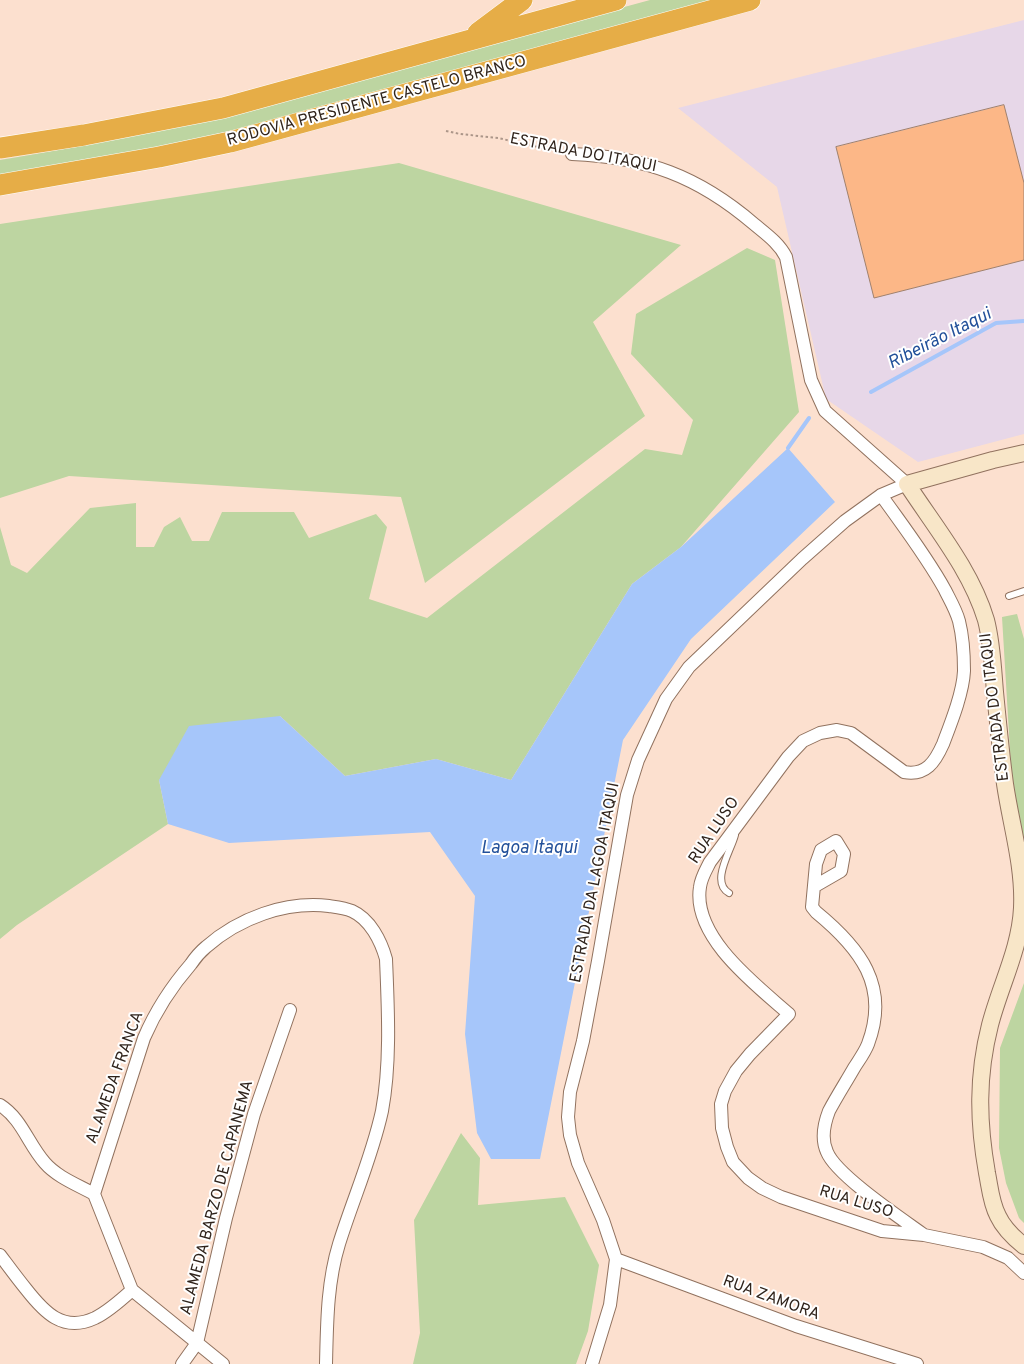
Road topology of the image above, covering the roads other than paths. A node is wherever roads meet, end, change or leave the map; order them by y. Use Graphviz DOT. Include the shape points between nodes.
graph roads {
  1 [pos="522,0"];
  2 [pos="616,0"];
  3 [pos="750,0"];
  4 [pos="469,40"];
  5 [pos="0,148"];
  6 [pos="572,154"];
  7 [pos="0,185"];
  8 [pos="1024,453"];
  9 [pos="907,484"];
  10 [pos="881,495"];
  11 [pos="1024,591"];
  12 [pos="1009,596"];
  13 [pos="738,824"];
  14 [pos="815,886"];
  15 [pos="729,893"];
  16 [pos="290,1010"];
  17 [pos="0,1105"];
  18 [pos="94,1194"];
  19 [pos="924,1235"];
  20 [pos="1024,1246"];
  21 [pos="0,1255"];
  22 [pos="616,1259"];
  23 [pos="1024,1273"];
  24 [pos="132,1290"];
  25 [pos="197,1343"];
  26 [pos="182,1364"];
  27 [pos="223,1364"];
  28 [pos="326,1364"];
  29 [pos="592,1364"];
  30 [pos="917,1364"];
  1 -- 4 [label="highway"];
  2 -- 4 [label="highway, RODOVIA PRESIDENTE CASTELO BRANCO"];
  3 -- 7 [label="highway, RODOVIA PRESIDENTE CASTELO BRANCO" via="230,142"];
  4 -- 5 [label="highway, RODOVIA PRESIDENTE CASTELO BRANCO" via="223,108"];
  6 -- 9 [label="street, ESTRADA DO ITAQUI" via="616,158 677,174 715,193 774,240 786,258 811,380 825,411"];
  8 -- 9 [label="street"];
  9 -- 10 [label="street, ESTRADA DA LAGOA ITAQUI"];
  9 -- 20 [label="street, ESTRADA DO ITAQUI" via="973,587 991,642 1000,746 1018,849 1022,909 1013,956 990,1024 981,1070 980,1129 998,1217 1009,1234"];
  10 -- 13 [label="street, RUA LUSO" via="935,572 959,620 964,672 943,743 928,766 914,774 904,772 851,733 837,730 820,733 803,741 788,757"];
  10 -- 22 [label="street, ESTRADA DA LAGOA ITAQUI" via="802,558 689,667 666,699 638,760 627,794 583,1041 570,1092 568,1117 578,1163"];
  11 -- 12 [label="lane"];
  13 -- 15 [label="lane" via="720,875 722,886"];
  13 -- 19 [label="street, RUA LUSO" via="703,875 700,887 702,912 718,944 735,965 789,1014 750,1054 725,1091 721,1104 722,1128 733,1162 762,1188 782,1197 882,1231"];
  14 -- 19 [label="street" via="812,907 849,944 865,966 875,992 876,1006 867,1046 825,1120 827,1153 846,1176"];
  16 -- 25 [label="street, ALAMEDA BARZO DE CAPANEMA" via="254,1114"];
  17 -- 18 [label="street" via="17,1119 44,1162"];
  18 -- 24 [label="street"];
  18 -- 28 [label="street, ALAMEDA FRANCA" via="153,1017 172,986 204,948 225,932 260,914 297,905 338,908 363,918 377,936 386,959 388,1047 382,1108 374,1143 338,1244 330,1280"];
  19 -- 23 [label="street" via="983,1247 1008,1258"];
  21 -- 24 [label="street" via="42,1310 66,1322 93,1319"];
  22 -- 29 [label="street, ESTRADA DA LAGOA ITAQUI" via="610,1305"];
  22 -- 30 [label="street, RUA ZAMORA" via="796,1326"];
  24 -- 25 [label="street"];
  25 -- 26 [label="street, ALAMEDA BARZO DE CAPANEMA"];
  25 -- 27 [label="street"];
}
